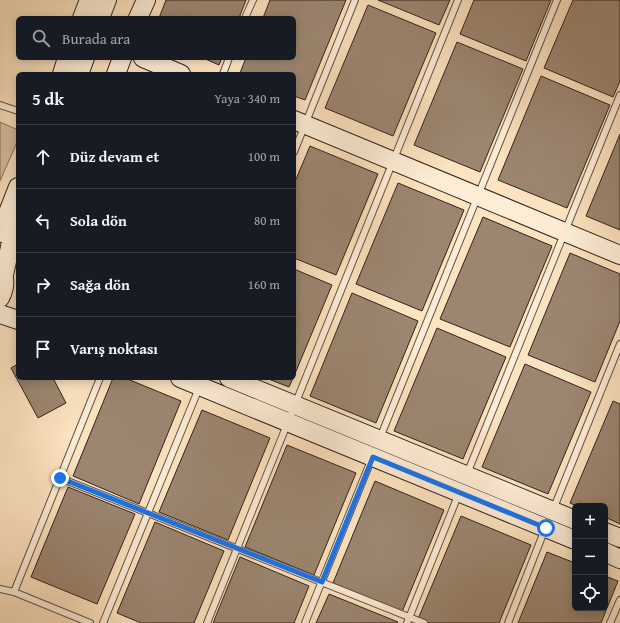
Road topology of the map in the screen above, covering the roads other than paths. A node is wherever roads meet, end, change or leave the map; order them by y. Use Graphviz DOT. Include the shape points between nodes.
graph roads {
  1 [pos="89,0"];
  2 [pos="107,0"];
  3 [pos="146,0"];
  4 [pos="253,0"];
  5 [pos="355,0"];
  6 [pos="458,0"];
  7 [pos="557,0"];
  8 [pos="83,16"];
  9 [pos="101,16"];
  10 [pos="139,16"];
  11 [pos="246,16"];
  12 [pos="66,60"];
  13 [pos="84,60"];
  14 [pos="121,60"];
  15 [pos="148,60"];
  16 [pos="228,60"];
  17 [pos="63,72"];
  18 [pos="80,72"];
  19 [pos="117,72"];
  20 [pos="177,72"];
  21 [pos="224,72"];
  22 [pos="620,95"];
  23 [pos="0,105"];
  24 [pos="16,110"];
  25 [pos="300,123"];
  26 [pos="296,142"];
  27 [pos="393,161"];
  28 [pos="16,192"];
  29 [pos="478,196"];
  30 [pos="16,228"];
  31 [pos="564,232"];
  32 [pos="0,233"];
  33 [pos="620,255"];
  34 [pos="5,282"];
  35 [pos="0,314"];
  36 [pos="16,319"];
  37 [pos="620,344"];
  38 [pos="99,380"];
  39 [pos="185,380"];
  40 [pos="234,380"];
  41 [pos="200,386"];
  42 [pos="295,405"];
  43 [pos="288,422"];
  44 [pos="380,440"];
  45 [pos="373,457"];
  46 [pos="60,478"];
  47 [pos="463,484"];
  48 [pos="553,511"];
  49 [pos="148,513"];
  50 [pos="572,519"];
  51 [pos="546,528"];
  52 [pos="608,533"];
  53 [pos="620,538"];
  54 [pos="573,539"];
  55 [pos="237,548"];
  56 [pos="608,553"];
  57 [pos="620,558"];
  58 [pos="322,582"];
  59 [pos="0,589"];
  60 [pos="14,592"];
  61 [pos="620,600"];
  62 [pos="408,620"];
  63 [pos="81,621"];
  64 [pos="90,623"];
  65 [pos="103,623"];
  66 [pos="207,623"];
  67 [pos="306,623"];
  68 [pos="424,623"];
  69 [pos="508,623"];
  70 [pos="610,623"];
  1 -- 8 [label="street"];
  2 -- 9 [label="street"];
  3 -- 10 [label="street"];
  4 -- 11 [label="lane"];
  5 -- 25 [label="lane"];
  6 -- 27 [label="lane"];
  7 -- 29 [label="lane"];
  12 -- 17 [label="street"];
  13 -- 18 [label="street"];
  14 -- 19 [label="street"];
  15 -- 20 [label="street"];
  16 -- 21 [label="lane"];
  22 -- 31 [label="lane"];
  23 -- 24 [label="lane"];
  25 -- 26 [label="lane"];
  25 -- 27 [label="street"];
  27 -- 29 [label="street"];
  27 -- 42 [label="lane"];
  28 -- 32 [label="street"];
  29 -- 31 [label="street"];
  29 -- 44 [label="lane"];
  30 -- 34 [label="street"];
  31 -- 33 [label="street"];
  31 -- 47 [label="lane"];
  35 -- 36 [label="street"];
  37 -- 48 [label="lane"];
  38 -- 46 [label="lane"];
  39 -- 41 [label="street"];
  40 -- 42 [label="street"];
  41 -- 43 [label="street"];
  41 -- 49 [label="lane"];
  42 -- 43 [label="lane"];
  42 -- 44 [label="street"];
  43 -- 45 [label="street"];
  43 -- 55 [label="lane"];
  44 -- 47 [label="street"];
  45 -- 47 [label="street"];
  45 -- 58 [label="lane"];
  46 -- 49 [label="lane"];
  46 -- 60 [label="lane"];
  47 -- 48 [label="street"];
  47 -- 51 [label="street"];
  47 -- 62 [label="lane"];
  48 -- 50 [label="street"];
  49 -- 55 [label="lane"];
  49 -- 65 [label="lane"];
  51 -- 54 [label="street"];
  51 -- 69 [label="lane"];
  52 -- 53 [label="street"];
  55 -- 58 [label="lane"];
  55 -- 66 [label="lane"];
  56 -- 57 [label="street"];
  58 -- 62 [label="lane"];
  58 -- 67 [label="lane"];
  59 -- 60 [label="lane"];
  60 -- 63 [label="lane"];
  61 -- 70 [label="lane"];
  62 -- 68 [label="lane"];
  63 -- 64 [label="lane"];
}
